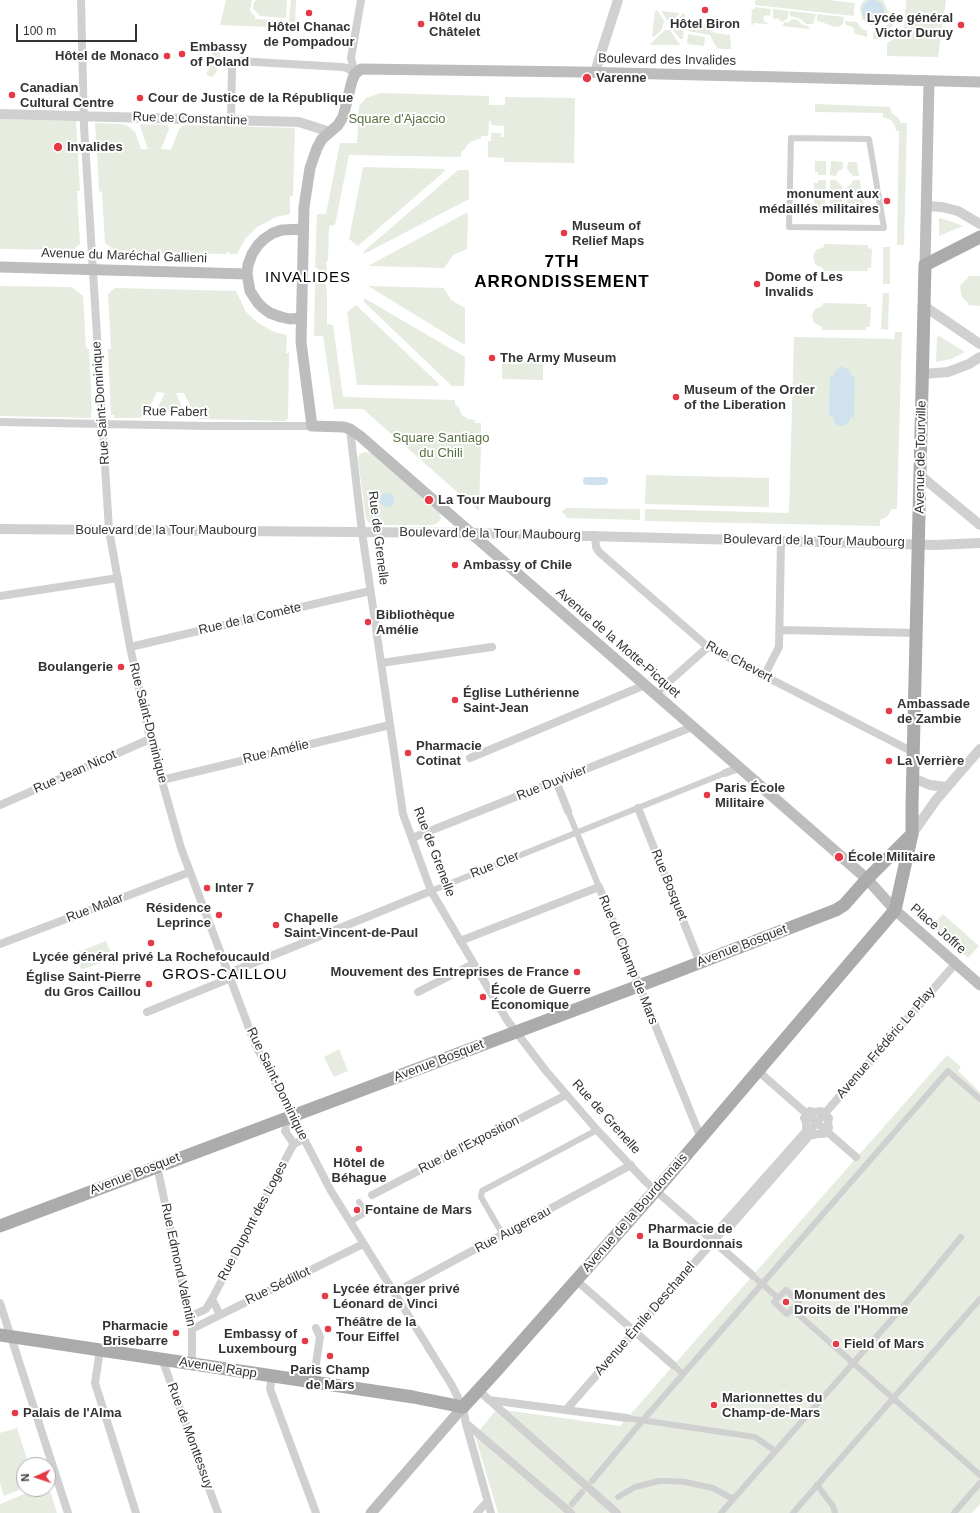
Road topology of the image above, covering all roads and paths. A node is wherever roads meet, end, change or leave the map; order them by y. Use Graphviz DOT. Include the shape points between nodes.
graph roads {
  1 [pos="81,0"];
  2 [pos="361,0"];
  3 [pos="618,0"];
  4 [pos="595,72"];
  5 [pos="355,74"];
  6 [pos="930,81"];
  7 [pos="980,82"];
  8 [pos="0,114"];
  9 [pos="84,117"];
  10 [pos="231,120"];
  11 [pos="330,132"];
  12 [pos="927,206"];
  13 [pos="980,224"];
  14 [pos="789,227"];
  15 [pos="303,229"];
  16 [pos="980,237"];
  17 [pos="925,265"];
  18 [pos="0,267"];
  19 [pos="93,269"];
  20 [pos="247,274"];
  21 [pos="924,306"];
  22 [pos="301,318"];
  23 [pos="980,344"];
  24 [pos="980,357"];
  25 [pos="923,374"];
  26 [pos="0,422"];
  27 [pos="103,425"];
  28 [pos="312,426"];
  29 [pos="350,429"];
  30 [pos="920,476"];
  31 [pos="979,522"];
  32 [pos="0,529"];
  33 [pos="109,530"];
  34 [pos="362,532"];
  35 [pos="471,533"];
  36 [pos="595,536"];
  37 [pos="781,540"];
  38 [pos="980,543"];
  39 [pos="918,544"];
  40 [pos="118,578"];
  41 [pos="370,591"];
  42 [pos="0,596"];
  43 [pos="780,630"];
  44 [pos="916,633"];
  45 [pos="130,647"];
  46 [pos="492,647"];
  47 [pos="708,647"];
  48 [pos="381,663"];
  49 [pos="764,676"];
  50 [pos="645,685"];
  51 [pos="655,694"];
  52 [pos="390,725"];
  53 [pos="692,727"];
  54 [pos="150,739"];
  55 [pos="980,749"];
  56 [pos="913,752"];
  57 [pos="470,758"];
  58 [pos="739,768"];
  59 [pos="725,773"];
  60 [pos="913,778"];
  61 [pos="162,780"];
  62 [pos="556,781"];
  63 [pos="947,787"];
  64 [pos="0,805"];
  65 [pos="638,808"];
  66 [pos="568,811"];
  67 [pos="577,833"];
  68 [pos="912,834"];
  69 [pos="412,838"];
  70 [pos="190,872"];
  71 [pos="867,879"];
  72 [pos="599,887"];
  73 [pos="431,890"];
  74 [pos="895,910"];
  75 [pos="460,941"];
  76 [pos="0,944"];
  77 [pos="700,963"];
  78 [pos="956,963"];
  79 [pos="473,964"];
  80 [pos="230,976"];
  81 [pos="980,985"];
  82 [pos="639,986"];
  83 [pos="418,992"];
  84 [pos="147,1012"];
  85 [pos="515,1032"];
  86 [pos="758,1071"];
  87 [pos="566,1095"];
  88 [pos="980,1099"];
  89 [pos="825,1114"];
  90 [pos="807,1115"];
  91 [pos="293,1116"];
  92 [pos="817,1123"];
  93 [pos="597,1130"];
  94 [pos="826,1131"];
  95 [pos="304,1138"];
  96 [pos="701,1138"];
  97 [pos="294,1144"];
  98 [pos="856,1157"];
  99 [pos="631,1165"];
  100 [pos="157,1166"];
  101 [pos="865,1166"];
  102 [pos="656,1191"];
  103 [pos="372,1195"];
  104 [pos="359,1202"];
  105 [pos="350,1222"];
  106 [pos="0,1226"];
  107 [pos="725,1229"];
  108 [pos="503,1235"];
  109 [pos="961,1236"];
  110 [pos="714,1241"];
  111 [pos="364,1244"];
  112 [pos="752,1275"];
  113 [pos="577,1281"];
  114 [pos="762,1284"];
  115 [pos="394,1293"];
  116 [pos="778,1298"];
  117 [pos="212,1299"];
  118 [pos="980,1299"];
  119 [pos="0,1303"];
  120 [pos="792,1309"];
  121 [pos="220,1315"];
  122 [pos="189,1317"];
  123 [pos="316,1328"];
  124 [pos="192,1329"];
  125 [pos="634,1331"];
  126 [pos="5,1335"];
  127 [pos="100,1350"];
  128 [pos="162,1360"];
  129 [pos="853,1363"];
  130 [pos="192,1364"];
  131 [pos="673,1366"];
  132 [pos="683,1374"];
  133 [pos="271,1383"];
  134 [pos="314,1383"];
  135 [pos="478,1390"];
  136 [pos="893,1398"];
  137 [pos="489,1400"];
  138 [pos="463,1407"];
  139 [pos="566,1410"];
  140 [pos="627,1418"];
  141 [pos="643,1420"];
  142 [pos="466,1424"];
  143 [pos="775,1452"];
  144 [pos="980,1475"];
  145 [pos="592,1481"];
  146 [pos="980,1483"];
  147 [pos="817,1484"];
  148 [pos="582,1492"];
  149 [pos="618,1497"];
  150 [pos="733,1499"];
  151 [pos="488,1502"];
  152 [pos="572,1504"];
  153 [pos="68,1513"];
  154 [pos="136,1513"];
  155 [pos="218,1513"];
  156 [pos="316,1513"];
  157 [pos="371,1513"];
  158 [pos="477,1513"];
  159 [pos="491,1513"];
  160 [pos="571,1513"];
  161 [pos="617,1513"];
  162 [pos="722,1513"];
  163 [pos="792,1513"];
  164 [pos="835,1513"];
  165 [pos="954,1513"];
  1 -- 9 [label="street, Rue Saint-Dominique"];
  2 -- 5 [label="street" via="351,58"];
  3 -- 4 [label="street"];
  4 -- 5 [label="main road, Boulevard des Invalides" via="361,69"];
  4 -- 6 [label="main road, Boulevard des Invalides"];
  5 -- 10 [label="street" via="342,67 236,61 232,68"];
  5 -- 11 [label="main road" via="343,117"];
  6 -- 7 [label="main road, Boulevard des Invalides"];
  6 -- 12 [label="main road, Avenue de Tourville"];
  8 -- 9 [label="street, Rue de Constantine"];
  9 -- 10 [label="street, Rue de Constantine"];
  9 -- 19 [label="street, Rue Saint-Dominique"];
  10 -- 11 [label="street, Rue de Constantine" via="299,122"];
  11 -- 15 [label="main road" via="317,148 310,168"];
  12 -- 13 [label="street" via="958,211"];
  12 -- 17 [label="main road, Avenue de Tourville"];
  14 -- 14 [label="street" via="884,228 869,139 791,138"];
  15 -- 20 [label="main road" via="282,230 264,238 252,254"];
  15 -- 22 [label="main road"];
  16 -- 17 [label="main road"];
  17 -- 21 [label="main road, Avenue de Tourville"];
  18 -- 19 [label="main road, Avenue du Maréchal Gallieni"];
  19 -- 20 [label="main road, Avenue du Maréchal Gallieni"];
  19 -- 27 [label="street, Rue Saint-Dominique"];
  20 -- 22 [label="main road" via="250,291 263,308 281,317"];
  21 -- 23 [label="street"];
  21 -- 25 [label="main road, Avenue de Tourville"];
  22 -- 28 [label="main road" via="301,342"];
  24 -- 25 [label="street" via="970,364 948,372"];
  25 -- 30 [label="main road, Avenue de Tourville"];
  26 -- 27 [label="street, Rue Fabert"];
  27 -- 28 [label="street, Rue Fabert"];
  27 -- 33 [label="street, Rue Saint-Dominique"];
  28 -- 29 [label="main road, Rue Fabert" via="339,426"];
  29 -- 34 [label="street, Rue de Grenelle"];
  29 -- 35 [label="main road, Avenue de la Motte-Picquet"];
  30 -- 31 [label="street"];
  30 -- 39 [label="main road, Avenue de Tourville"];
  32 -- 33 [label="street, Boulevard de la Tour Maubourg"];
  33 -- 34 [label="street, Boulevard de la Tour Maubourg"];
  33 -- 40 [label="street, Rue Saint-Dominique"];
  34 -- 35 [label="street, Boulevard de la Tour Maubourg"];
  34 -- 41 [label="street, Rue de Grenelle"];
  35 -- 36 [label="street, Boulevard de la Tour Maubourg"];
  35 -- 50 [label="main road, Avenue de la Motte-Picquet"];
  36 -- 37 [label="street, Boulevard de la Tour Maubourg"];
  36 -- 47 [label="street, Rue Chevert" via="599,552"];
  37 -- 39 [label="street, Boulevard de la Tour Maubourg"];
  37 -- 43 [label="street"];
  38 -- 39 [label="street, Boulevard de la Tour Maubourg"];
  39 -- 44 [label="main road, Avenue de Tourville"];
  40 -- 42 [label="street"];
  40 -- 45 [label="street, Rue Saint-Dominique"];
  41 -- 45 [label="street, Rue de la Comète"];
  41 -- 48 [label="street, Rue de Grenelle"];
  43 -- 44 [label="street"];
  43 -- 49 [label="street" via="780,647"];
  44 -- 56 [label="main road, Avenue de Tourville"];
  45 -- 54 [label="street, Rue Saint-Dominique"];
  46 -- 48 [label="street"];
  47 -- 49 [label="street, Rue Chevert"];
  47 -- 51 [label="street"];
  48 -- 52 [label="street, Rue de Grenelle"];
  49 -- 56 [label="street, Rue Chevert"];
  50 -- 51 [label="main road, Avenue de la Motte-Picquet"];
  50 -- 57 [label="street"];
  51 -- 53 [label="main road, Avenue de la Motte-Picquet"];
  52 -- 61 [label="street, Rue Amélie"];
  52 -- 69 [label="street, Rue de Grenelle" via="403,814"];
  53 -- 58 [label="main road, Avenue de la Motte-Picquet"];
  53 -- 62 [label="street, Rue Duvivier"];
  54 -- 61 [label="street, Rue Saint-Dominique"];
  54 -- 64 [label="street, Rue Jean Nicot"];
  55 -- 63 [label="street"];
  56 -- 60 [label="main road, Avenue de Tourville"];
  58 -- 59 [label="street, Rue Cler"];
  58 -- 71 [label="main road, Avenue de la Motte-Picquet"];
  59 -- 65 [label="street, Rue Cler"];
  60 -- 63 [label="street" via="930,785"];
  60 -- 68 [label="main road, Avenue de Tourville"];
  61 -- 70 [label="street, Rue Saint-Dominique"];
  62 -- 66 [label="street, Rue du Champ de Mars"];
  62 -- 69 [label="street, Rue Duvivier"];
  63 -- 68 [label="street"];
  65 -- 67 [label="street, Rue Cler"];
  65 -- 77 [label="street, Rue Bosquet"];
  66 -- 67 [label="street, Rue du Champ de Mars"];
  67 -- 72 [label="street, Rue du Champ de Mars"];
  67 -- 73 [label="street, Rue Cler"];
  68 -- 71 [label="main road, Avenue Bosquet"];
  68 -- 74 [label="main road, Avenue de Tourville"];
  69 -- 73 [label="street, Rue de Grenelle"];
  70 -- 76 [label="street, Rue Malar"];
  70 -- 80 [label="street, Rue Saint-Dominique"];
  71 -- 74 [label="main road, Place Joffre"];
  71 -- 77 [label="main road, Avenue Bosquet" via="844,905 836,910"];
  72 -- 75 [label="street"];
  72 -- 82 [label="street, Rue du Champ de Mars"];
  73 -- 75 [label="street, Rue de Grenelle"];
  73 -- 80 [label="street, Rue Cler"];
  74 -- 78 [label="main road, Place Joffre"];
  74 -- 86 [label="main road, Avenue de la Bourdonnais"];
  75 -- 79 [label="street, Rue de Grenelle"];
  77 -- 82 [label="main road, Avenue Bosquet"];
  78 -- 81 [label="main road, Place Joffre"];
  78 -- 89 [label="street, Avenue Frédéric Le Play"];
  79 -- 83 [label="street"];
  79 -- 85 [label="street, Rue de Grenelle"];
  80 -- 84 [label="street, Rue Cler"];
  80 -- 91 [label="street, Rue Saint-Dominique" via="255,1044"];
  82 -- 85 [label="main road, Avenue Bosquet"];
  82 -- 96 [label="street, Rue du Champ de Mars"];
  85 -- 87 [label="street, Rue de Grenelle"];
  85 -- 91 [label="main road, Avenue Bosquet"];
  86 -- 90 [label="street"];
  86 -- 96 [label="main road, Avenue de la Bourdonnais"];
  87 -- 93 [label="street, Rue de Grenelle"];
  87 -- 103 [label="street, Rue de l'Exposition"];
  88 -- 101 [label="street" via="948,1071"];
  89 -- 90 [label="street" via="810,1110"];
  89 -- 92 [label="street, Avenue Frédéric Le Play"];
  89 -- 94 [label="street" via="829,1118 829,1128"];
  90 -- 92 [label="street"];
  90 -- 107 [label="street, Avenue Émile Deschanel" via="804,1118 808,1129 722,1226"];
  91 -- 95 [label="street, Rue Saint-Dominique"];
  91 -- 97 [label="street" via="285,1131"];
  91 -- 100 [label="main road, Avenue Bosquet"];
  92 -- 94 [label="street"];
  92 -- 107 [label="street, Avenue Émile Deschanel"];
  93 -- 99 [label="street, Rue de Grenelle"];
  93 -- 108 [label="street" via="482,1191 481,1197"];
  94 -- 98 [label="street"];
  94 -- 107 [label="street, Avenue Émile Deschanel" via="824,1134 811,1134 727,1230"];
  95 -- 97 [label="street"];
  95 -- 105 [label="street, Rue Saint-Dominique"];
  96 -- 102 [label="main road, Avenue de la Bourdonnais"];
  97 -- 117 [label="street, Rue Dupont des Loges"];
  98 -- 101 [label="street"];
  99 -- 102 [label="street, Rue de Grenelle"];
  99 -- 108 [label="street, Rue Augereau"];
  100 -- 106 [label="main road, Avenue Bosquet"];
  100 -- 122 [label="street, Rue Edmond Valentin"];
  101 -- 114 [label="street"];
  102 -- 110 [label="street, Rue de Grenelle"];
  102 -- 113 [label="main road, Avenue de la Bourdonnais"];
  104 -- 105 [label="street" via="366,1213"];
  105 -- 111 [label="street, Rue Saint-Dominique"];
  107 -- 110 [label="street, Avenue Émile Deschanel"];
  108 -- 115 [label="street, Rue Augereau"];
  109 -- 129 [label="street"];
  110 -- 112 [label="street, Rue de Grenelle"];
  110 -- 125 [label="street, Avenue Émile Deschanel"];
  111 -- 115 [label="street, Rue Saint-Dominique"];
  111 -- 121 [label="street, Rue Sédillot"];
  112 -- 114 [label="street"];
  113 -- 125 [label="street"];
  113 -- 135 [label="main road, Avenue de la Bourdonnais"];
  114 -- 116 [label="street"];
  114 -- 132 [label="street"];
  115 -- 138 [label="street, Rue Saint-Dominique"];
  116 -- 120 [label="street" via="774,1302 787,1314"];
  116 -- 120 [label="street" via="786,1290 799,1302"];
  117 -- 121 [label="street"];
  117 -- 122 [label="street, Rue Dupont des Loges" via="206,1309"];
  118 -- 136 [label="street"];
  119 -- 126 [label="street" via="6,1321"];
  120 -- 129 [label="street"];
  121 -- 124 [label="street, Rue Sédillot"];
  122 -- 124 [label="street, Rue Edmond Valentin"];
  123 -- 134 [label="street" via="320,1337"];
  124 -- 130 [label="street, Rue Edmond Valentin"];
  125 -- 131 [label="street"];
  125 -- 139 [label="street, Avenue Émile Deschanel"];
  126 -- 127 [label="main road, Avenue Rapp"];
  126 -- 153 [label="street"];
  127 -- 128 [label="main road, Avenue Rapp"];
  127 -- 154 [label="street" via="95,1384"];
  128 -- 130 [label="main road, Avenue Rapp"];
  128 -- 155 [label="street, Rue de Monttessuy"];
  129 -- 136 [label="street"];
  129 -- 143 [label="street"];
  130 -- 133 [label="main road, Avenue Rapp"];
  131 -- 132 [label="street"];
  132 -- 141 [label="street"];
  133 -- 134 [label="main road, Avenue Rapp"];
  133 -- 156 [label="street"];
  134 -- 138 [label="main road, Avenue Rapp"];
  135 -- 137 [label="street"];
  135 -- 138 [label="main road, Avenue de la Bourdonnais"];
  136 -- 144 [label="street"];
  136 -- 147 [label="street"];
  137 -- 139 [label="street"];
  137 -- 161 [label="street"];
  138 -- 142 [label="street, Rue Saint-Dominique"];
  138 -- 157 [label="main road, Avenue de la Bourdonnais"];
  139 -- 140 [label="street"];
  140 -- 141 [label="street"];
  141 -- 143 [label="street" via="755,1437"];
  141 -- 145 [label="street"];
  142 -- 151 [label="street, Rue Saint-Dominique"];
  142 -- 160 [label="street"];
  143 -- 150 [label="street"];
  146 -- 165 [label="street"];
  147 -- 163 [label="street"];
  147 -- 164 [label="street"];
  148 -- 152 [label="street"];
  149 -- 150 [label="street" via="635,1487 671,1481 714,1488"];
  150 -- 162 [label="street"];
  151 -- 158 [label="street"];
  151 -- 159 [label="street, Rue Saint-Dominique"];
}
